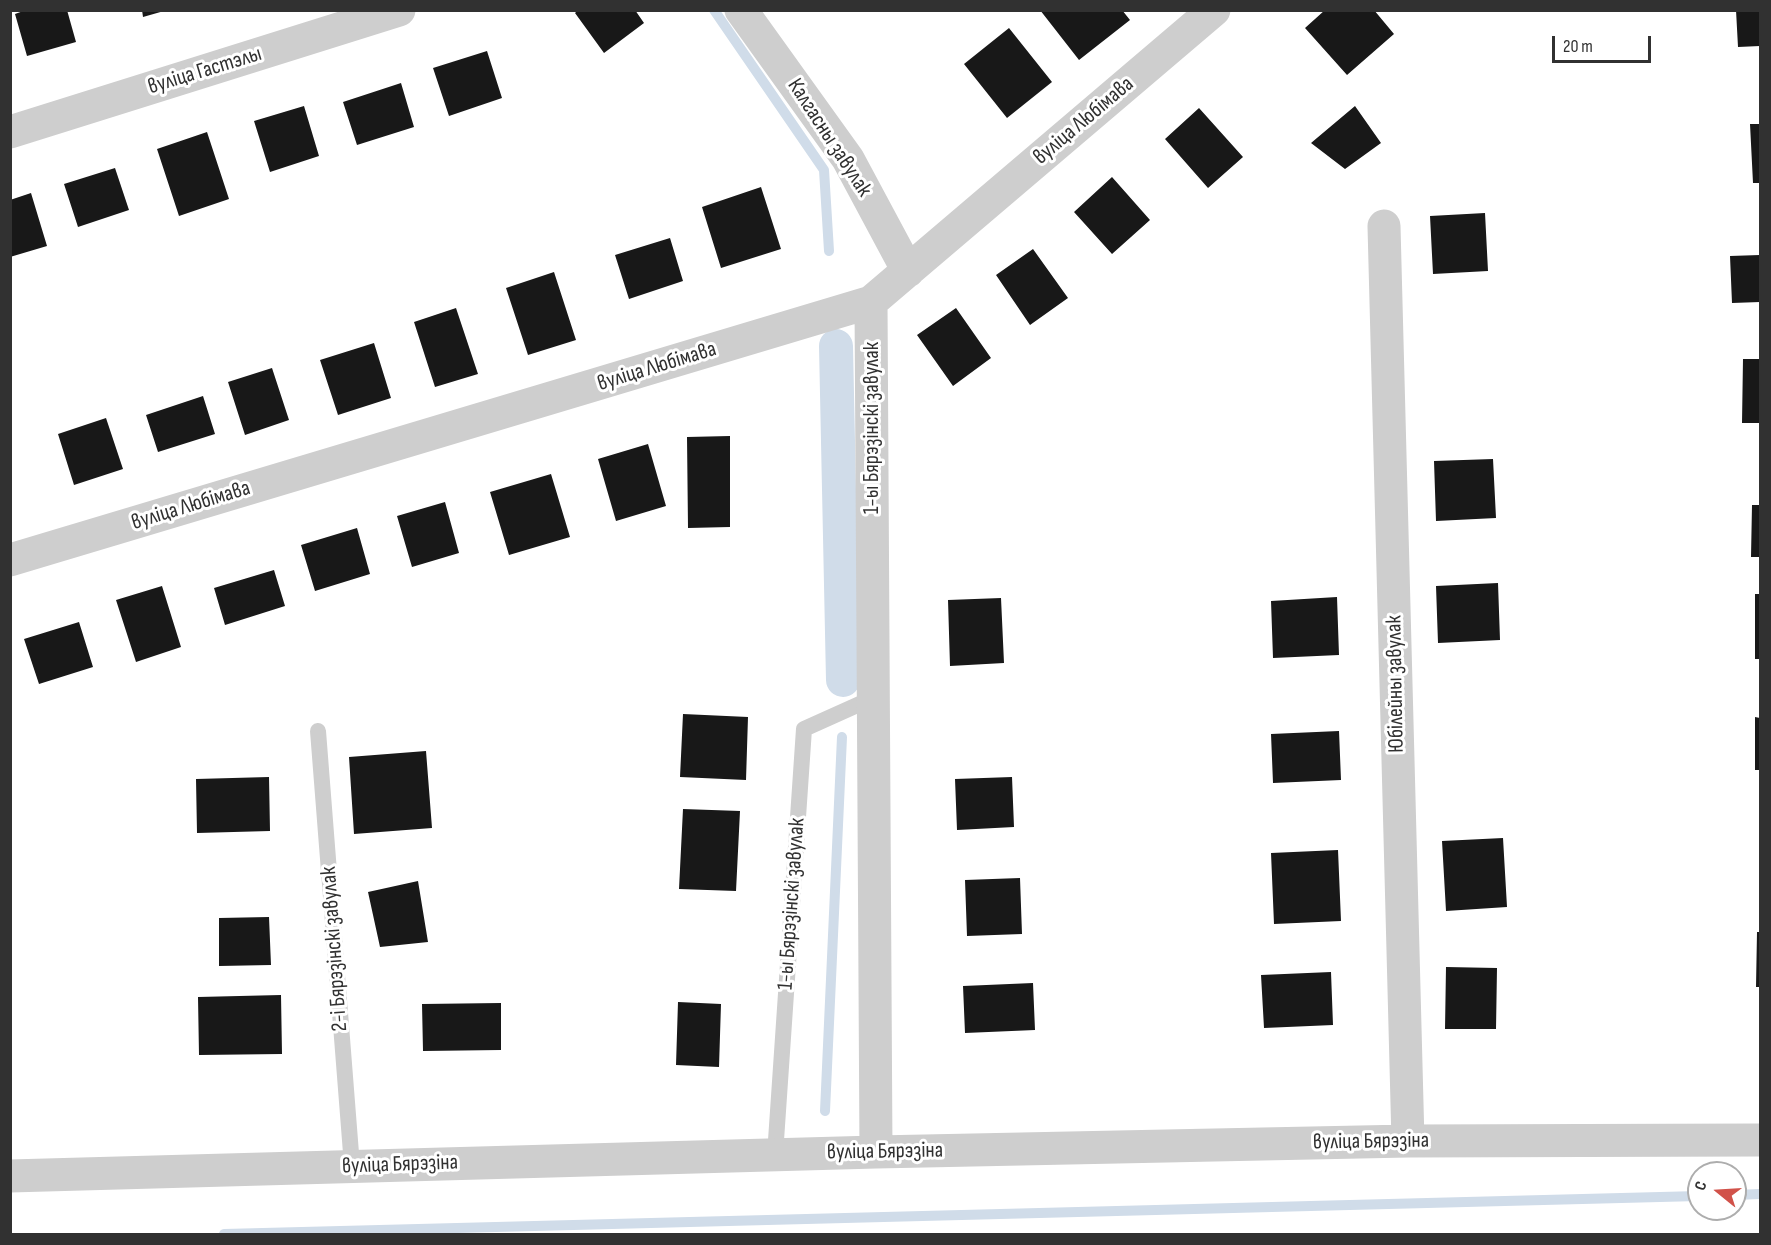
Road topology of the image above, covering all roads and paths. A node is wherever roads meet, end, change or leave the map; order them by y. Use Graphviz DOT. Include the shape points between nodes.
graph roads {
  1 [pos="399,10"];
  2 [pos="741,10"];
  3 [pos="1214,10"];
  4 [pos="10,132"];
  5 [pos="1384,226"];
  6 [pos="908,271"];
  7 [pos="871,302"];
  8 [pos="10,560"];
  9 [pos="873,698"];
  10 [pos="318,731"];
  11 [pos="1761,1140"];
  12 [pos="1408,1141"];
  13 [pos="876,1152"];
  14 [pos="775,1155"];
  15 [pos="352,1166"];
  16 [pos="10,1176"];
  1 -- 4 [label="street, вуліца Гастэлы"];
  2 -- 6 [label="street, Калгасны завулак" via="848,159"];
  3 -- 6 [label="street, вуліца Любімава"];
  5 -- 12 [label="street, Юбілейны завулак"];
  6 -- 7 [label="street, вуліца Любімава"];
  7 -- 8 [label="street, вуліца Любімава"];
  7 -- 9 [label="street, 1-ы Бярэзінскі завулак"];
  9 -- 13 [label="street, 1-ы Бярэзінскі завулак"];
  9 -- 14 [label="lane, 1-ы Бярэзінскі завулак" via="804,729"];
  10 -- 15 [label="lane, 2-і Бярэзінскі завулак"];
  11 -- 12 [label="street, вуліца Бярэзіна"];
  12 -- 13 [label="street, вуліца Бярэзіна"];
  13 -- 14 [label="street, вуліца Бярэзіна"];
  14 -- 15 [label="street, вуліца Бярэзіна"];
  15 -- 16 [label="street, вуліца Бярэзіна"];
}
